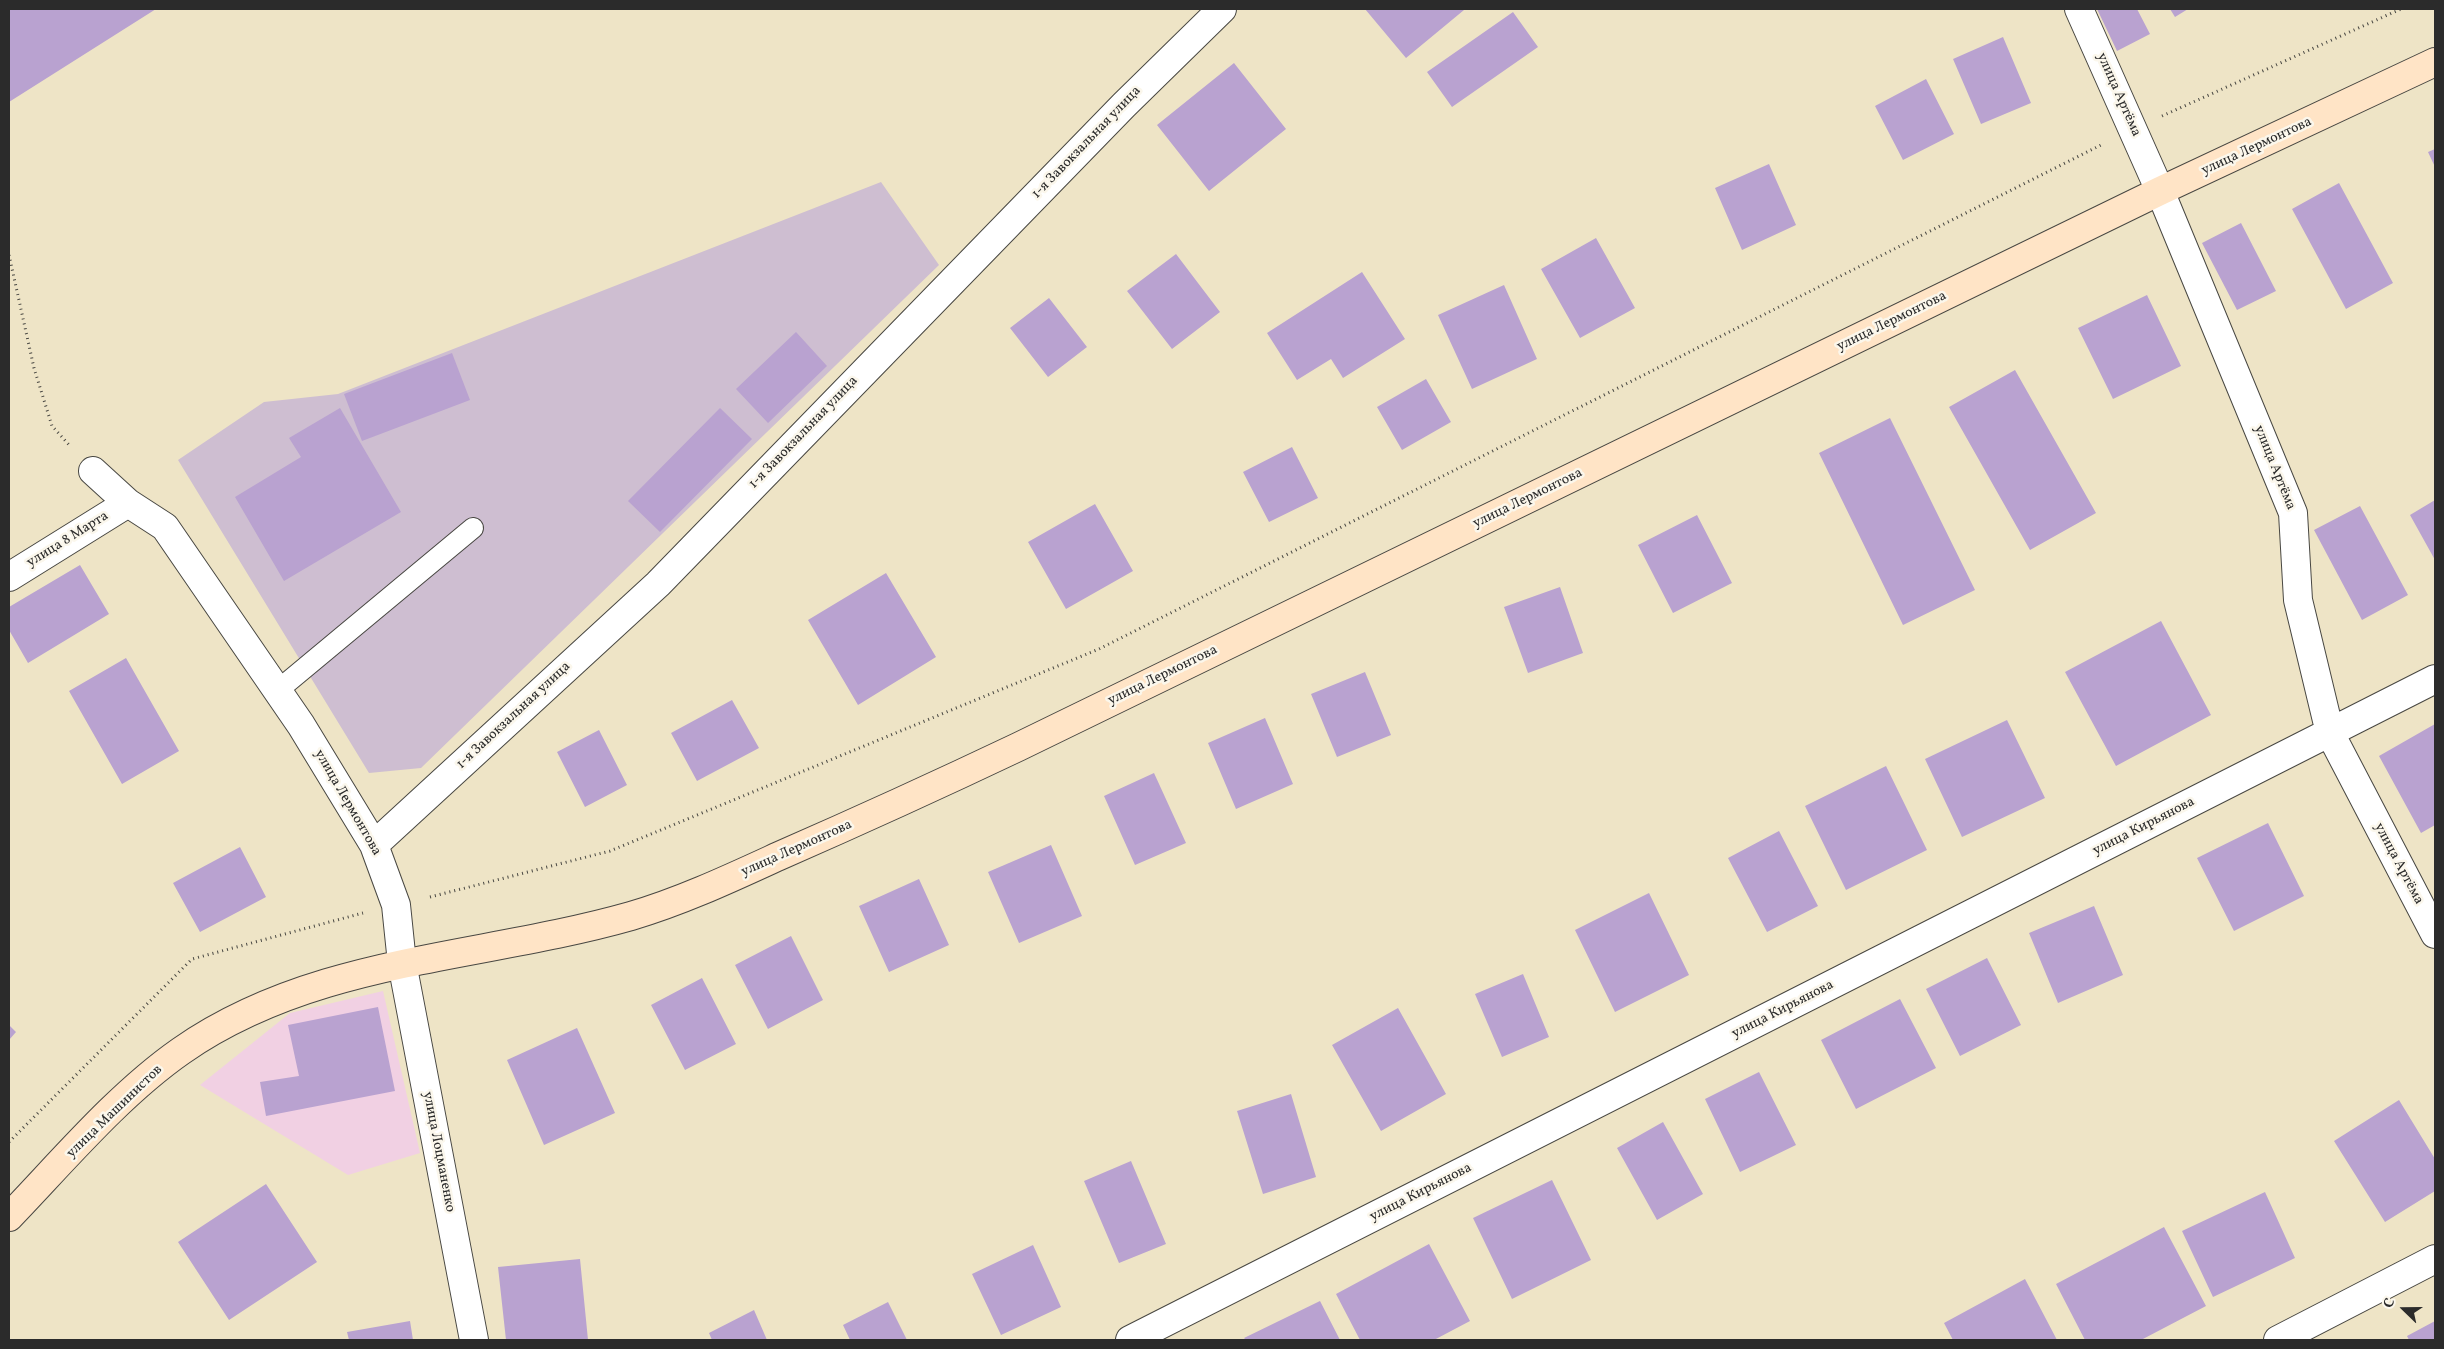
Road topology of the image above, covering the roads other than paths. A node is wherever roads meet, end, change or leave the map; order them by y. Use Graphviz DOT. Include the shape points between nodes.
graph roads {
  1 [pos="1222,9"];
  2 [pos="2079,9"];
  3 [pos="2435,62"];
  4 [pos="2160,191"];
  5 [pos="94,471"];
  6 [pos="128,503"];
  7 [pos="473,528"];
  8 [pos="9,577"];
  9 [pos="2435,679"];
  10 [pos="278,691"];
  11 [pos="2330,733"];
  12 [pos="374,845"];
  13 [pos="2435,934"];
  14 [pos="402,963"];
  15 [pos="9,1217"];
  16 [pos="2435,1259"];
  17 [pos="474,1340"];
  18 [pos="1130,1340"];
  19 [pos="2278,1340"];
  1 -- 12 [label="street, 1-я Завокзальная улица" via="1117,112 658,584"];
  2 -- 4 [label="street, улица Артёма"];
  3 -- 4 [label="main road, улица Лермонтова"];
  4 -- 11 [label="street, улица Артёма" via="2293,513 2298,600"];
  4 -- 14 [label="main road, улица Лермонтова" via="1036,739 856,823 711,886 632,915"];
  5 -- 6 [label="street, улица Лермонтова"];
  6 -- 8 [label="street, улица 8 Марта"];
  6 -- 10 [label="street, улица Лермонтова" via="165,527"];
  7 -- 10 [label="lane"];
  9 -- 11 [label="street, улица Кирьянова"];
  10 -- 12 [label="street, улица Лермонтова"];
  11 -- 13 [label="street, улица Артёма"];
  11 -- 18 [label="street, улица Кирьянова"];
  12 -- 14 [label="street, улица Лермонтова" via="396,905"];
  14 -- 15 [label="main road, улица Машинистов" via="291,994 246,1013 195,1042 142,1082"];
  14 -- 17 [label="street, улица Лоцманенко"];
  16 -- 19 [label="street"];
}
